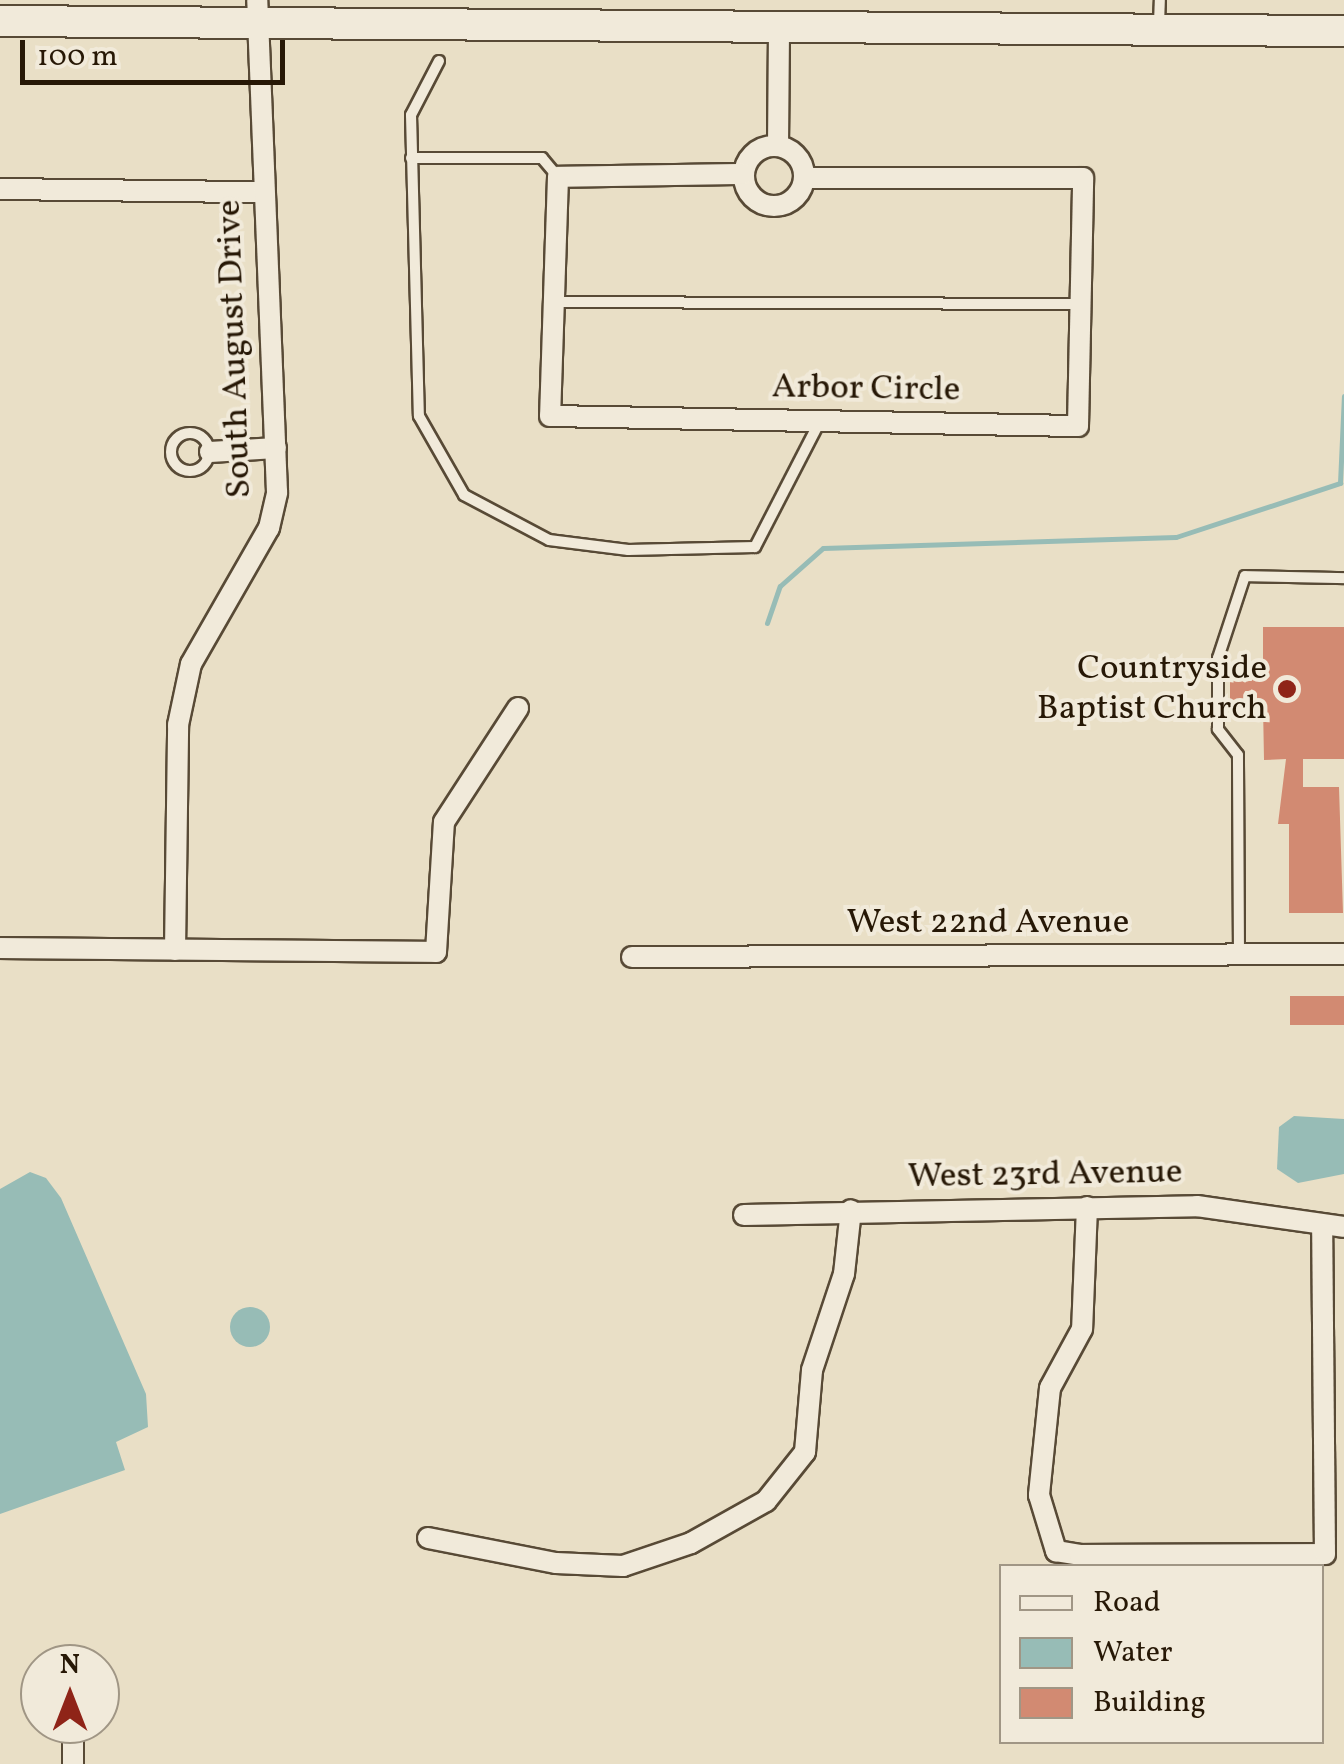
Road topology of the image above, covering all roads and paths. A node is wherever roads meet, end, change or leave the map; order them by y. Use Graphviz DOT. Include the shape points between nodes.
graph roads {
  1 [pos="258,11"];
  2 [pos="1159,14"];
  3 [pos="0,20"];
  4 [pos="778,26"];
  5 [pos="1344,31"];
  6 [pos="439,61"];
  7 [pos="778,146"];
  8 [pos="410,158"];
  9 [pos="744,174"];
  10 [pos="558,177"];
  11 [pos="804,178"];
  12 [pos="0,190"];
  13 [pos="263,192"];
  14 [pos="550,302"];
  15 [pos="1081,304"];
  16 [pos="820,421"];
  17 [pos="276,448"];
  18 [pos="210,452"];
  19 [pos="1344,578"];
  20 [pos="518,708"];
  21 [pos="0,948"];
  22 [pos="175,950"];
  23 [pos="1238,954"];
  24 [pos="1344,954"];
  25 [pos="632,957"];
  26 [pos="1087,1207"];
  27 [pos="851,1210"];
  28 [pos="744,1215"];
  29 [pos="1344,1226"];
  30 [pos="1322,1227"];
  31 [pos="428,1538"];
  1 -- 3 [label="street"];
  1 -- 4 [label="street"];
  1 -- 13 [label="street, South August Drive"];
  2 -- 4 [label="street"];
  2 -- 5 [label="street"];
  4 -- 7 [label="street"];
  6 -- 8 [label="lane" via="410,115"];
  7 -- 9 [label="street" via="751,156"];
  7 -- 11 [label="street" via="800,161"];
  8 -- 10 [label="lane" via="542,158"];
  8 -- 16 [label="lane" via="419,416 464,494 503,520 549,540 628,550 755,547"];
  9 -- 10 [label="street"];
  9 -- 11 [label="street" via="755,200 772,206 790,202"];
  10 -- 14 [label="street, Arbor Circle"];
  11 -- 15 [label="street, Arbor Circle" via="1083,178"];
  12 -- 13 [label="street"];
  13 -- 17 [label="street, South August Drive"];
  14 -- 15 [label="lane"];
  14 -- 16 [label="street, Arbor Circle" via="550,416"];
  15 -- 16 [label="street, Arbor Circle" via="1078,426"];
  17 -- 18 [label="street"];
  17 -- 22 [label="street, South August Drive" via="269,528 191,664 178,725"];
  19 -- 23 [label="lane" via="1245,576 1218,658 1218,730 1238,755"];
  20 -- 22 [label="street" via="444,822 436,952"];
  21 -- 22 [label="street"];
  23 -- 24 [label="street, West 22nd Avenue"];
  23 -- 25 [label="street, West 22nd Avenue"];
  26 -- 27 [label="street, West 23rd Avenue"];
  26 -- 30 [label="street, West 23rd Avenue" via="1197,1206"];
  26 -- 30 [label="street" via="1082,1329 1050,1388 1041,1426 1039,1495 1056,1551 1325,1554"];
  27 -- 28 [label="street, West 23rd Avenue"];
  27 -- 31 [label="street" via="844,1274 814,1356 805,1452 766,1502 691,1544 612,1567"];
  29 -- 30 [label="street, West 23rd Avenue"];
}
